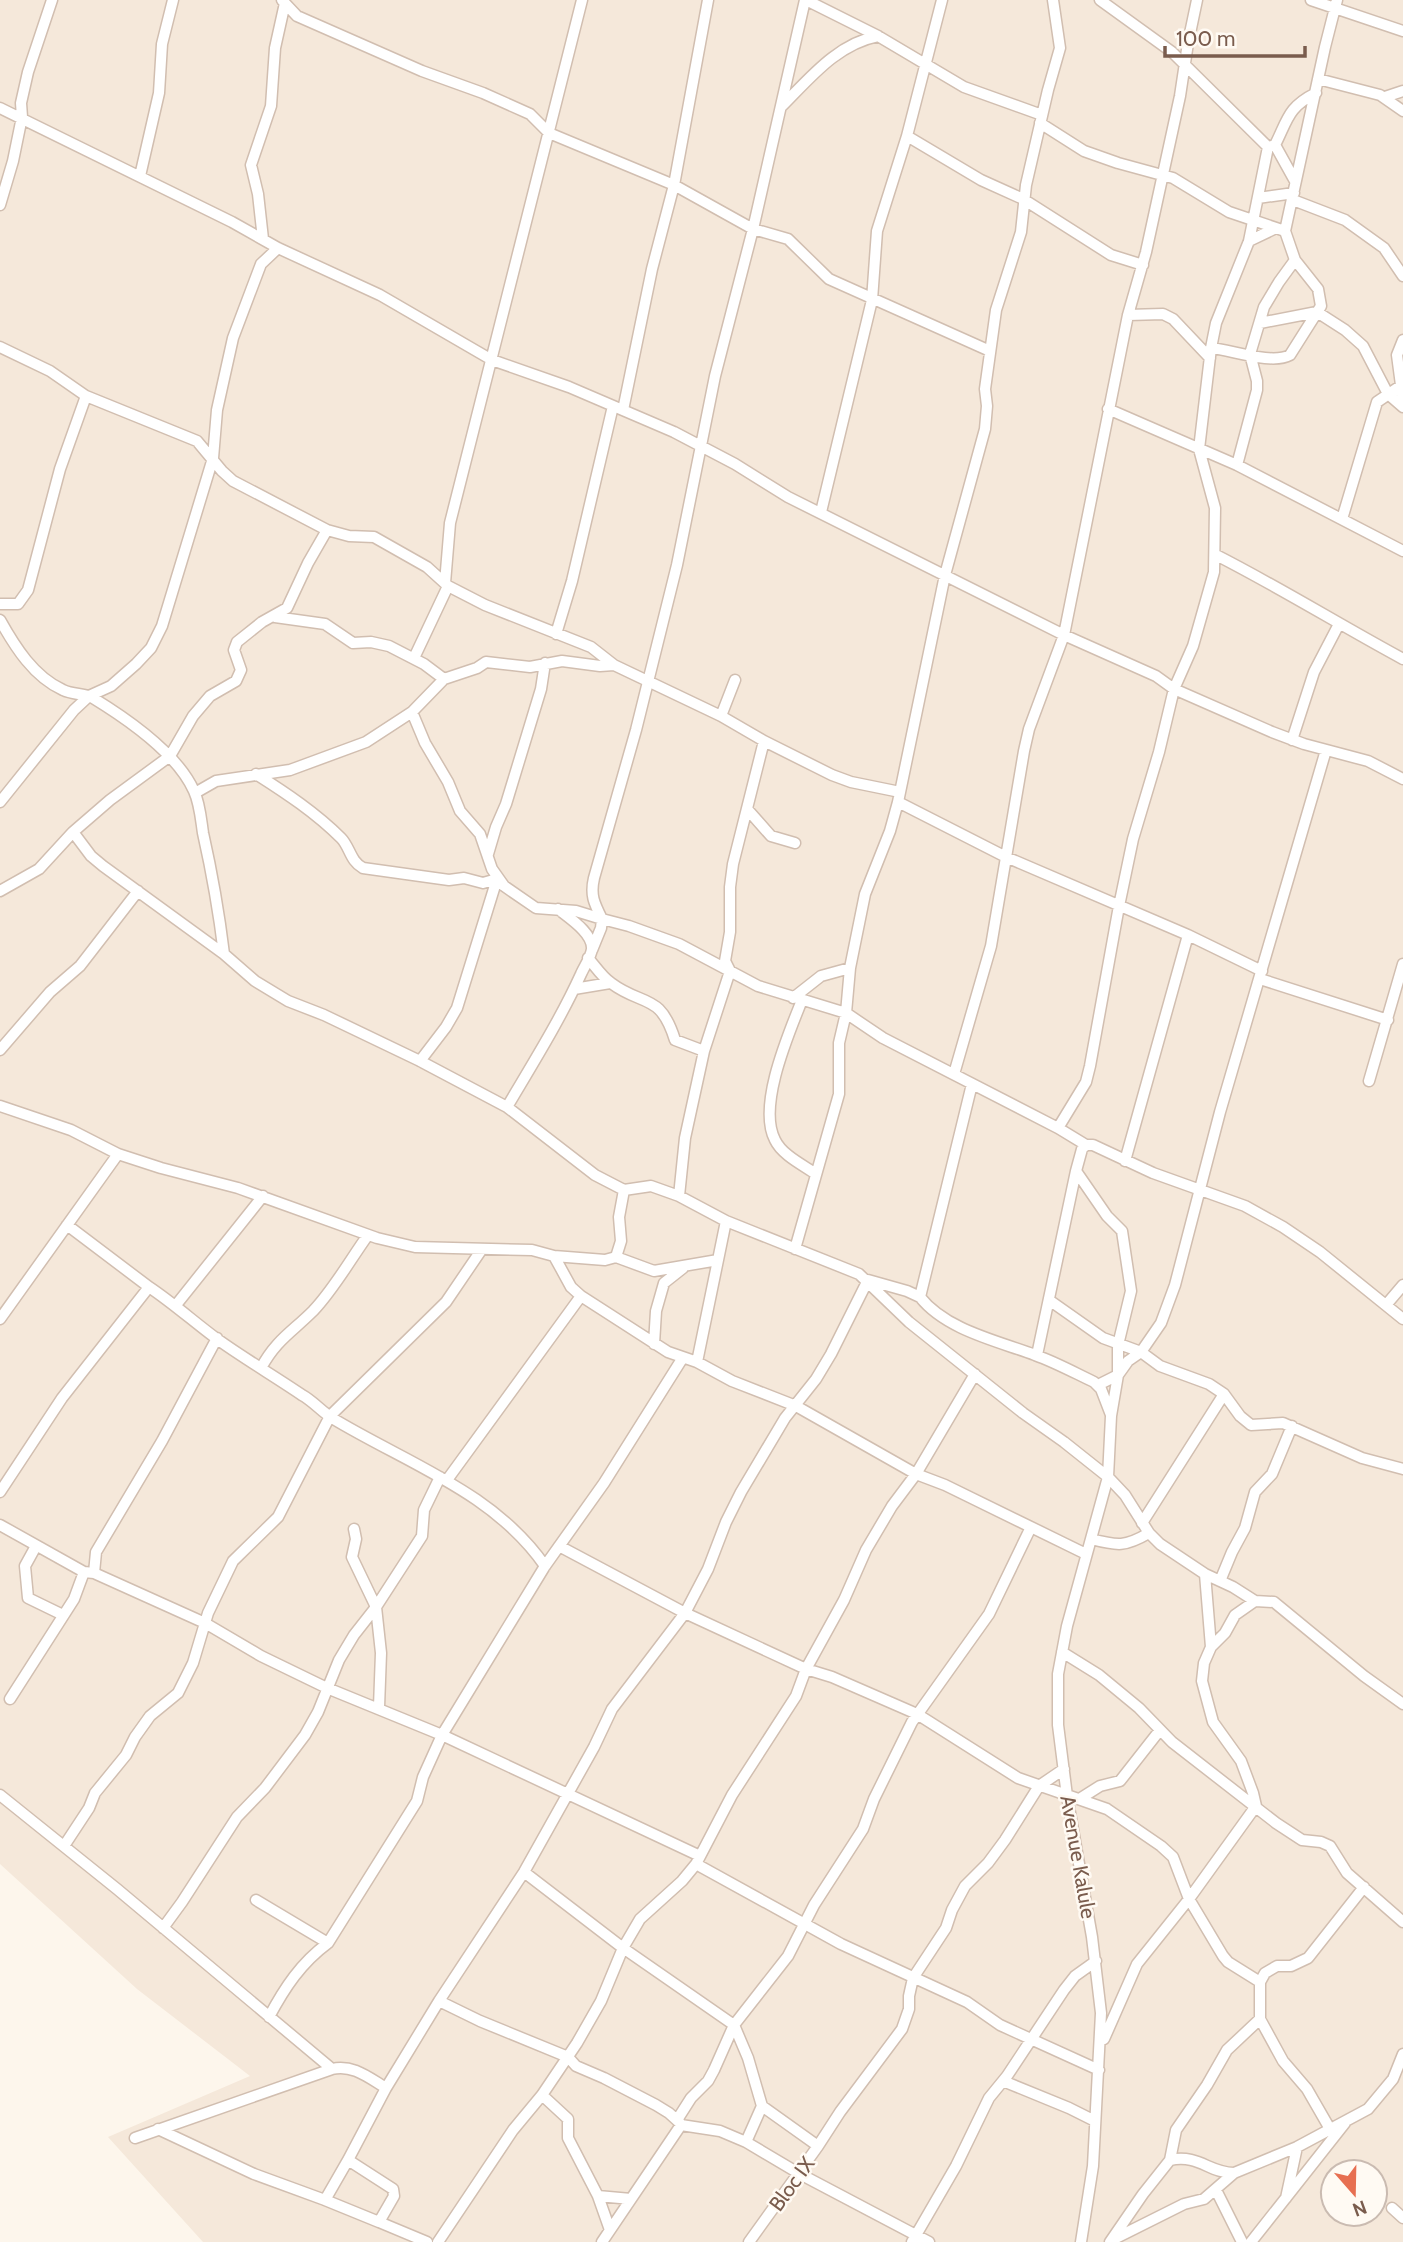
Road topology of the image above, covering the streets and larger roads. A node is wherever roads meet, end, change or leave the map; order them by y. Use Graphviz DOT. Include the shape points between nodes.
graph roads {
  1 [pos="52,0"];
  2 [pos="173,0"];
  3 [pos="582,0"];
  4 [pos="708,0"];
  5 [pos="806,0"];
  6 [pos="942,0"];
  7 [pos="1054,0"];
  8 [pos="1100,0"];
  9 [pos="1197,0"];
  10 [pos="1311,0"];
  11 [pos="284,2"];
  12 [pos="1336,4"];
  13 [pos="1403,31"];
  14 [pos="878,36"];
  15 [pos="1188,43"];
  16 [pos="1172,52"];
  17 [pos="926,63"];
  18 [pos="1186,66"];
  19 [pos="1318,79"];
  20 [pos="1403,91"];
  21 [pos="1316,93"];
  22 [pos="1385,97"];
  23 [pos="780,107"];
  24 [pos="0,108"];
  25 [pos="1403,111"];
  26 [pos="22,117"];
  27 [pos="1041,119"];
  28 [pos="549,133"];
  29 [pos="906,136"];
  30 [pos="1271,146"];
  31 [pos="1162,175"];
  32 [pos="140,176"];
  33 [pos="1296,181"];
  34 [pos="674,185"];
  35 [pos="1293,196"];
  36 [pos="1258,198"];
  37 [pos="1023,199"];
  38 [pos="0,205"];
  39 [pos="1252,220"];
  40 [pos="753,229"];
  41 [pos="1281,230"];
  42 [pos="263,239"];
  43 [pos="1249,241"];
  44 [pos="278,248"];
  45 [pos="1295,260"];
  46 [pos="1143,265"];
  47 [pos="1403,276"];
  48 [pos="872,300"];
  49 [pos="1317,312"];
  50 [pos="1128,315"];
  51 [pos="1260,323"];
  52 [pos="1403,340"];
  53 [pos="0,347"];
  54 [pos="990,351"];
  55 [pos="1210,353"];
  56 [pos="1250,354"];
  57 [pos="492,360"];
  58 [pos="1402,385"];
  59 [pos="1388,394"];
  60 [pos="86,396"];
  61 [pos="1403,400"];
  62 [pos="1403,407"];
  63 [pos="618,408"];
  64 [pos="1108,408"];
  65 [pos="700,446"];
  66 [pos="1199,449"];
  67 [pos="213,458"];
  68 [pos="1237,464"];
  69 [pos="821,512"];
  70 [pos="1342,519"];
  71 [pos="327,530"];
  72 [pos="1403,551"];
  73 [pos="1216,555"];
  74 [pos="945,575"];
  75 [pos="447,584"];
  76 [pos="0,604"];
  77 [pos="275,617"];
  78 [pos="0,620"];
  79 [pos="1339,624"];
  80 [pos="556,634"];
  81 [pos="1064,635"];
  82 [pos="414,658"];
  83 [pos="1403,659"];
  84 [pos="545,663"];
  85 [pos="614,665"];
  86 [pos="444,679"];
  87 [pos="735,680"];
  88 [pos="649,682"];
  89 [pos="1174,689"];
  90 [pos="89,696"];
  91 [pos="412,712"];
  92 [pos="721,716"];
  93 [pos="1292,740"];
  94 [pos="764,741"];
  95 [pos="1326,750"];
  96 [pos="170,756"];
  97 [pos="257,774"];
  98 [pos="1403,779"];
  99 [pos="195,793"];
  100 [pos="899,797"];
  101 [pos="0,802"];
  102 [pos="748,810"];
  103 [pos="73,832"];
  104 [pos="795,843"];
  105 [pos="488,854"];
  106 [pos="1006,857"];
  107 [pos="497,878"];
  108 [pos="0,891"];
  109 [pos="138,891"];
  110 [pos="592,900"];
  111 [pos="1119,906"];
  112 [pos="558,909"];
  113 [pos="576,911"];
  114 [pos="602,919"];
  115 [pos="1188,935"];
  116 [pos="224,954"];
  117 [pos="590,954"];
  118 [pos="1403,964"];
  119 [pos="850,968"];
  120 [pos="730,971"];
  121 [pos="1261,975"];
  122 [pos="610,983"];
  123 [pos="575,989"];
  124 [pos="797,999"];
  125 [pos="846,1013"];
  126 [pos="1388,1020"];
  127 [pos="0,1050"];
  128 [pos="704,1051"];
  129 [pos="420,1061"];
  130 [pos="954,1074"];
  131 [pos="1369,1081"];
  132 [pos="972,1084"];
  133 [pos="0,1106"];
  134 [pos="507,1107"];
  135 [pos="1058,1128"];
  136 [pos="1086,1145"];
  137 [pos="118,1154"];
  138 [pos="1125,1161"];
  139 [pos="1076,1171"];
  140 [pos="816,1174"];
  141 [pos="1200,1189"];
  142 [pos="624,1190"];
  143 [pos="263,1196"];
  144 [pos="679,1196"];
  145 [pos="726,1222"];
  146 [pos="67,1225"];
  147 [pos="368,1235"];
  148 [pos="482,1249"];
  149 [pos="794,1249"];
  150 [pos="554,1256"];
  151 [pos="616,1257"];
  152 [pos="718,1260"];
  153 [pos="686,1266"];
  154 [pos="654,1271"];
  155 [pos="868,1280"];
  156 [pos="664,1283"];
  157 [pos="1403,1285"];
  158 [pos="149,1287"];
  159 [pos="581,1296"];
  160 [pos="920,1297"];
  161 [pos="1049,1300"];
  162 [pos="176,1305"];
  163 [pos="1386,1305"];
  164 [pos="0,1319"];
  165 [pos="1403,1319"];
  166 [pos="216,1338"];
  167 [pos="654,1344"];
  168 [pos="1118,1345"];
  169 [pos="1141,1352"];
  170 [pos="1037,1355"];
  171 [pos="682,1359"];
  172 [pos="697,1362"];
  173 [pos="261,1368"];
  174 [pos="975,1374"];
  175 [pos="1118,1375"];
  176 [pos="1098,1385"];
  177 [pos="1224,1394"];
  178 [pos="796,1406"];
  179 [pos="330,1416"];
  180 [pos="1111,1416"];
  181 [pos="1292,1426"];
  182 [pos="1403,1469"];
  183 [pos="916,1474"];
  184 [pos="1108,1477"];
  185 [pos="443,1478"];
  186 [pos="0,1492"];
  187 [pos="1142,1523"];
  188 [pos="0,1525"];
  189 [pos="1031,1527"];
  190 [pos="354,1530"];
  191 [pos="1149,1533"];
  192 [pos="1091,1539"];
  193 [pos="36,1546"];
  194 [pos="559,1546"];
  195 [pos="1086,1554"];
  196 [pos="545,1566"];
  197 [pos="89,1572"];
  198 [pos="1205,1574"];
  199 [pos="1220,1581"];
  200 [pos="1255,1601"];
  201 [pos="376,1608"];
  202 [pos="685,1613"];
  203 [pos="63,1615"];
  204 [pos="205,1623"];
  205 [pos="1211,1647"];
  206 [pos="1062,1652"];
  207 [pos="806,1670"];
  208 [pos="327,1688"];
  209 [pos="10,1699"];
  210 [pos="1403,1704"];
  211 [pos="379,1707"];
  212 [pos="917,1714"];
  213 [pos="1160,1730"];
  214 [pos="443,1735"];
  215 [pos="1064,1769"];
  216 [pos="1039,1786"];
  217 [pos="0,1794"];
  218 [pos="569,1794"];
  219 [pos="1067,1796"];
  220 [pos="1081,1798"];
  221 [pos="1256,1806"];
  222 [pos="64,1846"];
  223 [pos="698,1860"];
  224 [pos="524,1872"];
  225 [pos="1364,1887"];
  226 [pos="1189,1899"];
  227 [pos="256,1900"];
  228 [pos="1403,1922"];
  229 [pos="803,1924"];
  230 [pos="163,1928"];
  231 [pos="328,1943"];
  232 [pos="623,1948"];
  233 [pos="1096,1961"];
  234 [pos="913,1978"];
  235 [pos="1260,1982"];
  236 [pos="439,2001"];
  237 [pos="269,2017"];
  238 [pos="1260,2019"];
  239 [pos="734,2025"];
  240 [pos="1030,2040"];
  241 [pos="1101,2048"];
  242 [pos="1403,2054"];
  243 [pos="568,2057"];
  244 [pos="332,2069"];
  245 [pos="1099,2070"];
  246 [pos="1003,2081"];
  247 [pos="386,2088"];
  248 [pos="542,2095"];
  249 [pos="762,2106"];
  250 [pos="1095,2121"];
  251 [pos="679,2122"];
  252 [pos="1346,2123"];
  253 [pos="158,2129"];
  254 [pos="1330,2129"];
  255 [pos="135,2138"];
  256 [pos="746,2142"];
  257 [pos="818,2146"];
  258 [pos="1297,2147"];
  259 [pos="348,2160"];
  260 [pos="1170,2160"];
  261 [pos="800,2174"];
  262 [pos="1234,2174"];
  263 [pos="1216,2190"];
  264 [pos="598,2196"];
  265 [pos="631,2199"];
  266 [pos="325,2200"];
  267 [pos="1285,2202"];
  268 [pos="1392,2208"];
  269 [pos="1403,2218"];
  270 [pos="379,2222"];
  271 [pos="610,2231"];
  272 [pos="914,2239"];
  273 [pos="1112,2241"];
  274 [pos="427,2242"];
  275 [pos="438,2242"];
  276 [pos="602,2242"];
  277 [pos="749,2242"];
  278 [pos="929,2242"];
  279 [pos="1082,2242"];
  280 [pos="1242,2242"];
  281 [pos="1251,2242"];
  1 -- 26 [label="street" via="21,103"];
  2 -- 32 [label="street"];
  3 -- 28 [label="street"];
  4 -- 34 [label="street"];
  5 -- 14 [label="street"];
  5 -- 23 [label="street"];
  6 -- 17 [label="street"];
  7 -- 27 [label="street" via="1060,48"];
  8 -- 16 [label="street"];
  9 -- 15 [label="street"];
  10 -- 12 [label="street"];
  11 -- 28 [label="street" via="297,16 530,114"];
  11 -- 42 [label="street" via="271,106 251,166"];
  12 -- 13 [label="street"];
  12 -- 19 [label="street"];
  14 -- 17 [label="street"];
  14 -- 23 [label="street" via="861,39 832,57"];
  15 -- 16 [label="street"];
  15 -- 18 [label="street"];
  16 -- 18 [label="street"];
  17 -- 27 [label="street" via="964,87"];
  17 -- 29 [label="street"];
  18 -- 30 [label="street"];
  18 -- 31 [label="street"];
  19 -- 21 [label="street"];
  19 -- 22 [label="street"];
  20 -- 22 [label="street"];
  21 -- 30 [label="street" via="1294,106"];
  21 -- 33 [label="street"];
  22 -- 25 [label="street"];
  23 -- 40 [label="street"];
  24 -- 26 [label="street"];
  26 -- 32 [label="street"];
  26 -- 38 [label="street"];
  27 -- 31 [label="street" via="1084,151"];
  27 -- 37 [label="street"];
  28 -- 34 [label="street"];
  28 -- 57 [label="street"];
  29 -- 37 [label="street"];
  29 -- 48 [label="street" via="877,231"];
  30 -- 33 [label="street"];
  30 -- 36 [label="street"];
  31 -- 39 [label="street"];
  31 -- 46 [label="street"];
  32 -- 42 [label="street"];
  33 -- 35 [label="street"];
  34 -- 40 [label="street"];
  34 -- 63 [label="street"];
  35 -- 36 [label="street"];
  35 -- 41 [label="street"];
  35 -- 47 [label="street" via="1373,239"];
  36 -- 39 [label="street"];
  37 -- 46 [label="street" via="1111,255"];
  37 -- 54 [label="street" via="1021,232 996,310"];
  39 -- 41 [label="street"];
  39 -- 43 [label="street"];
  40 -- 48 [label="street" via="788,239 830,279"];
  40 -- 65 [label="street"];
  41 -- 43 [label="street"];
  41 -- 45 [label="street"];
  42 -- 44 [label="street"];
  43 -- 55 [label="street" via="1216,323"];
  44 -- 57 [label="street" via="388,299"];
  44 -- 67 [label="street" via="261,264 233,338 217,410"];
  45 -- 49 [label="street" via="1318,289"];
  45 -- 51 [label="street" via="1271,294"];
  46 -- 50 [label="street"];
  48 -- 54 [label="street"];
  48 -- 69 [label="street"];
  49 -- 51 [label="street"];
  49 -- 56 [label="street" via="1286,358"];
  49 -- 59 [label="street" via="1363,346"];
  50 -- 55 [label="street" via="1163,314 1174,319"];
  50 -- 64 [label="street"];
  51 -- 56 [label="street"];
  52 -- 58 [label="street" via="1398,355"];
  53 -- 60 [label="street" via="50,371"];
  54 -- 74 [label="street" via="985,429"];
  55 -- 56 [label="street"];
  55 -- 66 [label="street"];
  56 -- 68 [label="street" via="1257,390"];
  57 -- 63 [label="street"];
  57 -- 75 [label="street" via="450,523"];
  58 -- 59 [label="street"];
  58 -- 61 [label="street"];
  59 -- 62 [label="street"];
  59 -- 70 [label="street" via="1375,407"];
  60 -- 67 [label="street" via="197,441"];
  60 -- 76 [label="street" via="60,468 28,590 18,604"];
  63 -- 65 [label="street"];
  63 -- 80 [label="street"];
  64 -- 66 [label="street"];
  64 -- 81 [label="street"];
  65 -- 69 [label="street"];
  65 -- 88 [label="street"];
  66 -- 68 [label="street"];
  66 -- 73 [label="street" via="1214,500"];
  67 -- 71 [label="street" via="233,481"];
  67 -- 90 [label="street" via="162,626 151,648 111,686"];
  68 -- 70 [label="street"];
  69 -- 74 [label="street"];
  70 -- 72 [label="street"];
  71 -- 75 [label="street" via="374,537"];
  71 -- 77 [label="street" via="287,608"];
  73 -- 79 [label="street"];
  73 -- 89 [label="street" via="1193,646"];
  74 -- 81 [label="street"];
  74 -- 100 [label="street"];
  75 -- 80 [label="street"];
  75 -- 82 [label="street"];
  77 -- 82 [label="street" via="325,624 353,643 389,646"];
  77 -- 96 [label="street" via="237,642 234,650 241,670 236,681 210,696 192,716"];
  78 -- 90 [label="street" via="33,668 74,696"];
  79 -- 83 [label="street"];
  79 -- 93 [label="street" via="1314,672"];
  80 -- 85 [label="street" via="591,647"];
  81 -- 89 [label="street" via="1156,676"];
  81 -- 106 [label="street" via="1030,729"];
  82 -- 86 [label="street"];
  84 -- 85 [label="street"];
  84 -- 86 [label="street" via="530,667 486,662"];
  84 -- 105 [label="street" via="541,689"];
  85 -- 88 [label="street"];
  86 -- 91 [label="street"];
  87 -- 92 [label="street"];
  88 -- 92 [label="street"];
  88 -- 110 [label="street" via="594,878"];
  89 -- 93 [label="street"];
  89 -- 111 [label="street"];
  90 -- 96 [label="street"];
  90 -- 101 [label="street"];
  91 -- 97 [label="street" via="366,742 290,770"];
  91 -- 105 [label="street" via="460,811 480,834"];
  92 -- 94 [label="street"];
  93 -- 95 [label="street"];
  94 -- 100 [label="street" via="832,775"];
  94 -- 102 [label="street"];
  95 -- 98 [label="street" via="1368,761"];
  95 -- 121 [label="street"];
  96 -- 99 [label="street"];
  96 -- 103 [label="street"];
  97 -- 99 [label="street" via="216,781"];
  97 -- 107 [label="street" via="343,839 355,864 363,868 483,883"];
  99 -- 116 [label="street"];
  100 -- 106 [label="street"];
  100 -- 119 [label="street" via="865,894"];
  102 -- 104 [label="street" via="771,836"];
  102 -- 120 [label="street" via="730,887 725,961"];
  103 -- 108 [label="street" via="39,869"];
  103 -- 109 [label="street" via="90,856"];
  105 -- 107 [label="street"];
  106 -- 111 [label="street"];
  106 -- 130 [label="street" via="991,946"];
  107 -- 112 [label="street" via="536,908"];
  107 -- 129 [label="street" via="457,1008"];
  109 -- 116 [label="street"];
  109 -- 127 [label="street" via="80,966 50,992"];
  110 -- 113 [label="street"];
  110 -- 114 [label="street"];
  111 -- 115 [label="street"];
  111 -- 135 [label="street" via="1086,1082"];
  112 -- 113 [label="street"];
  112 -- 117 [label="street" via="582,929 589,939"];
  113 -- 114 [label="street"];
  114 -- 117 [label="street"];
  114 -- 120 [label="street" via="680,944"];
  115 -- 121 [label="street"];
  115 -- 138 [label="street"];
  116 -- 129 [label="street" via="288,1001"];
  117 -- 122 [label="street"];
  117 -- 123 [label="street"];
  118 -- 126 [label="street"];
  119 -- 124 [label="street" via="821,976"];
  119 -- 125 [label="street"];
  120 -- 124 [label="street"];
  120 -- 128 [label="street"];
  121 -- 126 [label="street"];
  121 -- 141 [label="street"];
  122 -- 123 [label="street"];
  122 -- 128 [label="street" via="656,1006 673,1027 675,1040"];
  123 -- 134 [label="street"];
  124 -- 125 [label="street"];
  124 -- 140 [label="street" via="779,1061 771,1123 774,1140 784,1152"];
  125 -- 130 [label="street" via="883,1038"];
  125 -- 140 [label="street" via="839,1043 839,1094"];
  126 -- 131 [label="street"];
  128 -- 144 [label="street" via="685,1138"];
  129 -- 134 [label="street"];
  130 -- 132 [label="street"];
  132 -- 135 [label="street"];
  132 -- 160 [label="street"];
  133 -- 137 [label="street" via="71,1130"];
  134 -- 142 [label="street" via="595,1175"];
  135 -- 136 [label="street"];
  136 -- 138 [label="street"];
  136 -- 139 [label="street"];
  137 -- 143 [label="street"];
  137 -- 146 [label="street"];
  138 -- 141 [label="street"];
  139 -- 161 [label="street"];
  139 -- 168 [label="street, Avenue Kalule" via="1122,1231 1131,1291"];
  140 -- 149 [label="street"];
  141 -- 163 [label="street" via="1283,1227"];
  141 -- 169 [label="street" via="1175,1285 1161,1323"];
  142 -- 144 [label="street" via="651,1186"];
  142 -- 151 [label="street"];
  143 -- 147 [label="street"];
  143 -- 162 [label="street"];
  144 -- 145 [label="street"];
  145 -- 149 [label="street"];
  145 -- 152 [label="street"];
  146 -- 158 [label="street"];
  146 -- 164 [label="street"];
  147 -- 148 [label="street" via="415,1247"];
  147 -- 173 [label="street" via="313,1311 288,1332"];
  148 -- 150 [label="street" via="532,1250"];
  148 -- 179 [label="street" via="446,1302"];
  149 -- 155 [label="street"];
  150 -- 151 [label="street"];
  150 -- 159 [label="street"];
  151 -- 154 [label="street"];
  152 -- 153 [label="street"];
  152 -- 172 [label="street"];
  153 -- 154 [label="street"];
  153 -- 156 [label="street"];
  154 -- 156 [label="street"];
  155 -- 160 [label="street"];
  155 -- 174 [label="street" via="909,1322"];
  155 -- 178 [label="street" via="831,1354"];
  156 -- 167 [label="street"];
  157 -- 163 [label="street"];
  158 -- 162 [label="street"];
  158 -- 186 [label="street" via="62,1398"];
  159 -- 167 [label="street"];
  159 -- 185 [label="street"];
  160 -- 170 [label="street" via="973,1333"];
  161 -- 168 [label="street"];
  161 -- 170 [label="street"];
  162 -- 166 [label="street"];
  163 -- 165 [label="street"];
  166 -- 173 [label="street"];
  166 -- 197 [label="street"];
  167 -- 171 [label="street"];
  168 -- 169 [label="street"];
  168 -- 175 [label="street, Avenue Kalule"];
  169 -- 175 [label="street"];
  169 -- 177 [label="street" via="1160,1366"];
  170 -- 176 [label="street"];
  171 -- 172 [label="street"];
  171 -- 194 [label="street"];
  172 -- 178 [label="street"];
  173 -- 179 [label="street"];
  174 -- 183 [label="street"];
  174 -- 184 [label="street"];
  175 -- 176 [label="street"];
  175 -- 180 [label="street, Avenue Kalule"];
  176 -- 180 [label="street"];
  177 -- 181 [label="street" via="1251,1424"];
  177 -- 187 [label="street"];
  178 -- 183 [label="street"];
  178 -- 202 [label="street" via="741,1492"];
  179 -- 185 [label="street"];
  179 -- 204 [label="street" via="278,1517 237,1556"];
  180 -- 184 [label="street, Avenue Kalule"];
  181 -- 182 [label="street" via="1362,1458"];
  181 -- 199 [label="street" via="1272,1474 1252,1498 1245,1528"];
  183 -- 189 [label="street"];
  183 -- 207 [label="street" via="866,1550"];
  184 -- 187 [label="street"];
  184 -- 192 [label="street, Avenue Kalule"];
  185 -- 196 [label="street" via="498,1513 531,1544"];
  185 -- 201 [label="street" via="424,1510 422,1536"];
  187 -- 191 [label="street"];
  188 -- 193 [label="street"];
  189 -- 195 [label="street"];
  189 -- 212 [label="street" via="989,1614"];
  190 -- 201 [label="street" via="352,1557"];
  191 -- 192 [label="street" via="1119,1546"];
  191 -- 198 [label="street"];
  192 -- 195 [label="street, Avenue Kalule"];
  193 -- 197 [label="street"];
  193 -- 203 [label="street" via="25,1566 28,1598"];
  194 -- 196 [label="street"];
  194 -- 202 [label="street"];
  195 -- 206 [label="street, Avenue Kalule"];
  196 -- 214 [label="street"];
  197 -- 203 [label="street"];
  197 -- 204 [label="street"];
  198 -- 199 [label="street"];
  198 -- 205 [label="street"];
  199 -- 200 [label="street"];
  200 -- 205 [label="street" via="1235,1615"];
  200 -- 210 [label="street" via="1274,1602 1283,1608"];
  201 -- 208 [label="street" via="339,1660"];
  201 -- 211 [label="street" via="381,1653"];
  202 -- 207 [label="street"];
  202 -- 218 [label="street" via="612,1709"];
  203 -- 209 [label="street"];
  204 -- 208 [label="street"];
  204 -- 222 [label="street" via="194,1663 178,1693 150,1716"];
  205 -- 221 [label="street" via="1202,1681 1213,1722 1241,1762"];
  206 -- 213 [label="street" via="1099,1675"];
  206 -- 215 [label="street, Avenue Kalule" via="1056,1695"];
  207 -- 212 [label="street"];
  207 -- 223 [label="street" via="786,1713 737,1787"];
  208 -- 211 [label="street"];
  208 -- 230 [label="street" via="305,1735 237,1817"];
  211 -- 214 [label="street"];
  212 -- 216 [label="street"];
  212 -- 229 [label="street" via="863,1829"];
  213 -- 220 [label="street" via="1120,1781"];
  213 -- 221 [label="street"];
  214 -- 218 [label="street"];
  214 -- 231 [label="street" via="417,1801"];
  215 -- 216 [label="street"];
  215 -- 219 [label="street, Avenue Kalule"];
  216 -- 219 [label="street"];
  216 -- 234 [label="street" via="988,1863 965,1886 946,1928"];
  217 -- 222 [label="street"];
  218 -- 223 [label="street"];
  218 -- 224 [label="street"];
  219 -- 220 [label="street"];
  219 -- 233 [label="street, Avenue Kalule"];
  220 -- 226 [label="street" via="1107,1808 1167,1851"];
  221 -- 225 [label="street" via="1302,1840 1330,1846 1347,1873"];
  221 -- 226 [label="street"];
  222 -- 230 [label="street"];
  223 -- 229 [label="street"];
  223 -- 232 [label="street" via="640,1919"];
  224 -- 232 [label="street"];
  224 -- 236 [label="street"];
  225 -- 228 [label="street"];
  225 -- 235 [label="street" via="1308,1958 1277,1966"];
  226 -- 235 [label="street" via="1228,1962"];
  226 -- 241 [label="street" via="1132,1973"];
  227 -- 231 [label="street"];
  229 -- 234 [label="street"];
  229 -- 239 [label="street" via="788,1956"];
  230 -- 237 [label="street"];
  231 -- 237 [label="street" via="294,1975"];
  232 -- 239 [label="street"];
  232 -- 243 [label="street" via="601,2001"];
  233 -- 240 [label="street" via="1075,1976"];
  233 -- 241 [label="street, Avenue Kalule"];
  234 -- 240 [label="street" via="967,2002"];
  234 -- 257 [label="street" via="902,2029"];
  235 -- 238 [label="street"];
  236 -- 243 [label="street"];
  236 -- 247 [label="street"];
  237 -- 244 [label="street"];
  238 -- 254 [label="street"];
  238 -- 260 [label="street" via="1227,2050 1176,2130"];
  239 -- 249 [label="street"];
  239 -- 251 [label="street" via="714,2070"];
  240 -- 245 [label="street"];
  240 -- 246 [label="street"];
  241 -- 245 [label="street, Avenue Kalule"];
  242 -- 252 [label="street" via="1387,2089"];
  243 -- 248 [label="street"];
  243 -- 251 [label="street" via="576,2066 656,2105"];
  244 -- 247 [label="street" via="352,2068"];
  244 -- 253 [label="street"];
  245 -- 250 [label="street, Avenue Kalule"];
  246 -- 250 [label="street"];
  246 -- 272 [label="street" via="989,2098"];
  247 -- 259 [label="street"];
  248 -- 264 [label="street" via="567,2116 568,2138"];
  248 -- 275 [label="street"];
  249 -- 256 [label="street"];
  249 -- 257 [label="street, Bloc IX"];
  250 -- 279 [label="street, Avenue Kalule"];
  251 -- 256 [label="street"];
  251 -- 265 [label="street"];
  252 -- 254 [label="street"];
  252 -- 267 [label="street"];
  253 -- 255 [label="street"];
  253 -- 266 [label="street" via="254,2174"];
  254 -- 258 [label="street"];
  256 -- 261 [label="street"];
  257 -- 261 [label="street, Bloc IX"];
  258 -- 262 [label="street"];
  258 -- 267 [label="street"];
  259 -- 266 [label="street"];
  259 -- 270 [label="street" via="393,2189 394,2196"];
  260 -- 262 [label="street" via="1195,2160"];
  260 -- 273 [label="street"];
  261 -- 272 [label="street"];
  261 -- 277 [label="street, Bloc IX"];
  262 -- 263 [label="street"];
  263 -- 273 [label="street"];
  263 -- 280 [label="street"];
  264 -- 265 [label="street"];
  264 -- 271 [label="street"];
  265 -- 271 [label="street"];
  266 -- 270 [label="street"];
  267 -- 281 [label="street"];
  268 -- 269 [label="street"];
  270 -- 274 [label="street"];
  271 -- 276 [label="street"];
  272 -- 278 [label="street"];
}
